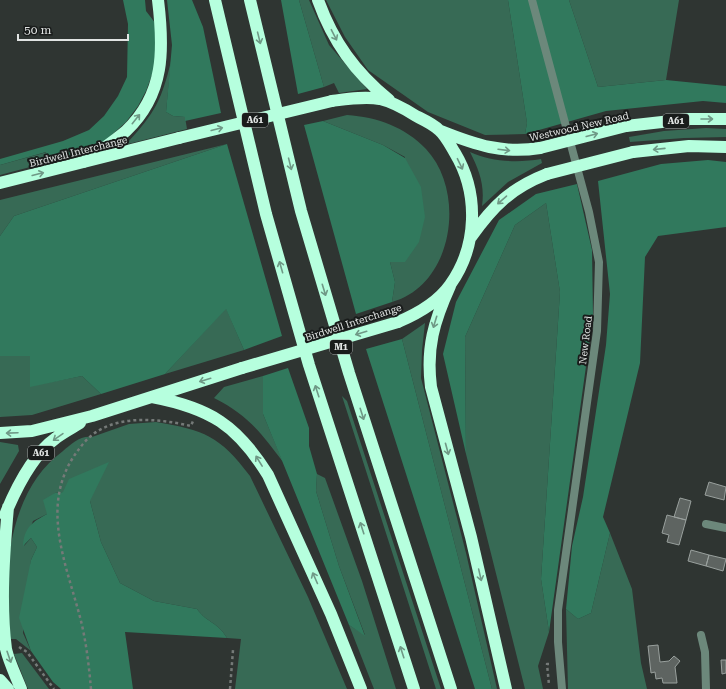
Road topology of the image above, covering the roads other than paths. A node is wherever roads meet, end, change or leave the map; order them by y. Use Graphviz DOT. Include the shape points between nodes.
graph roads {
  1 [pos="158,0"];
  2 [pos="215,0"];
  3 [pos="250,0"];
  4 [pos="318,0"];
  5 [pos="532,0"];
  6 [pos="392,102"];
  7 [pos="726,119"];
  8 [pos="440,130"];
  9 [pos="726,147"];
  10 [pos="84,162"];
  11 [pos="0,183"];
  12 [pos="470,238"];
  13 [pos="450,286"];
  14 [pos="152,398"];
  15 [pos="92,416"];
  16 [pos="0,433"];
  17 [pos="8,507"];
  18 [pos="706,524"];
  19 [pos="0,527"];
  20 [pos="726,528"];
  21 [pos="701,635"];
  22 [pos="0,680"];
  23 [pos="8,689"];
  24 [pos="21,689"];
  25 [pos="361,689"];
  26 [pos="414,689"];
  27 [pos="451,689"];
  28 [pos="506,689"];
  29 [pos="562,689"];
  30 [pos="706,689"];
  10 -- 1 [label="highway, one-way" via="115,140 134,122 153,90 162,53"];
  26 -- 2 [label="highway, one-way" via="306,357 266,214"];
  3 -- 27 [label="highway, M1, one-way" via="301,211 349,373"];
  4 -- 6 [label="highway, one-way" via="349,60"];
  5 -- 29 [label="street, New Road" via="589,212 599,262 597,331 558,610"];
  6 -- 8 [label="highway, Birdwell Interchange / A61"];
  10 -- 6 [label="highway, Birdwell Interchange / A61, one-way, bridge" via="332,101 368,98"];
  8 -- 7 [label="highway, Westwood New Road / A61, one-way, bridge" via="487,148 521,151 626,126 689,119"];
  8 -- 12 [label="highway, Birdwell Interchange / A61, one-way" via="457,156 467,178 472,210"];
  9 -- 12 [label="highway, A61, one-way, bridge" via="688,146 633,152 547,174 529,181 506,196"];
  11 -- 10 [label="highway, Birdwell Interchange / A61, one-way"];
  12 -- 13 [label="highway, Birdwell Interchange / A61" via="463,262"];
  13 -- 14 [label="highway, Birdwell Interchange / A61, one-way, bridge" via="420,311 398,322 242,368"];
  13 -- 28 [label="highway, one-way" via="439,309 430,339 428,369"];
  14 -- 15 [label="highway, Birdwell Interchange / A61"];
  25 -- 14 [label="highway, one-way" via="331,614 268,475 255,454 222,421 179,402"];
  15 -- 16 [label="highway, Birdwell Interchange / A61, one-way" via="32,431"];
  15 -- 17 [label="highway, A61, one-way" via="55,438 40,454 24,475"];
  17 -- 19 [label="highway, A61"];
  17 -- 24 [label="highway, one-way" via="1,595 6,649"];
  18 -- 20 [label="street"];
  21 -- 30 [label="street" via="705,652"];
  22 -- 23 [label="highway"];
}
